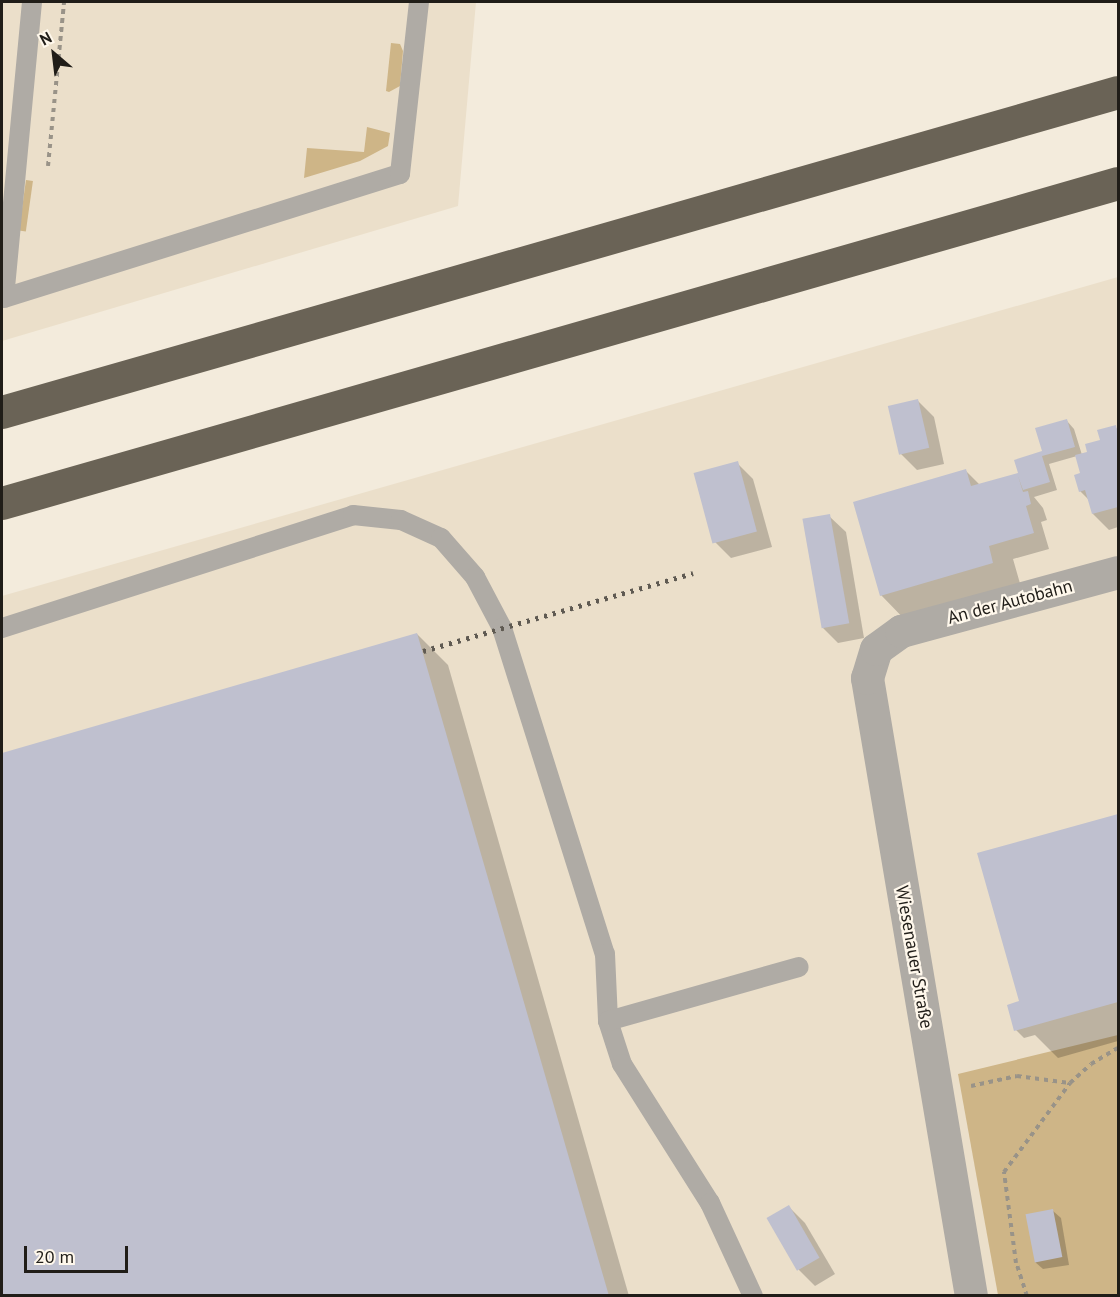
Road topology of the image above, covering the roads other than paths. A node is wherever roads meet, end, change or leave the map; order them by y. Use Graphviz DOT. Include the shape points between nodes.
graph roads {
  1 [pos="32,2"];
  2 [pos="419,2"];
  3 [pos="1119,92"];
  4 [pos="10,154"];
  5 [pos="1119,183"];
  6 [pos="2,412"];
  7 [pos="2,503"];
  8 [pos="1119,572"];
  9 [pos="2,628"];
  10 [pos="901,632"];
  11 [pos="799,967"];
  12 [pos="609,1021"];
  13 [pos="753,1296"];
  14 [pos="971,1296"];
  1 -- 4 [label="lane"];
  2 -- 4 [label="lane" via="400,174 4,298"];
  3 -- 6 [label="highway"];
  5 -- 7 [label="highway"];
  8 -- 10 [label="street, An der Autobahn"];
  9 -- 12 [label="lane" via="353,515 401,520 441,538 475,577 502,628 605,954"];
  10 -- 14 [label="street, Wiesenauer Straße" via="876,649 867,678"];
  11 -- 12 [label="lane"];
  12 -- 13 [label="lane" via="622,1064 710,1203"];
}
